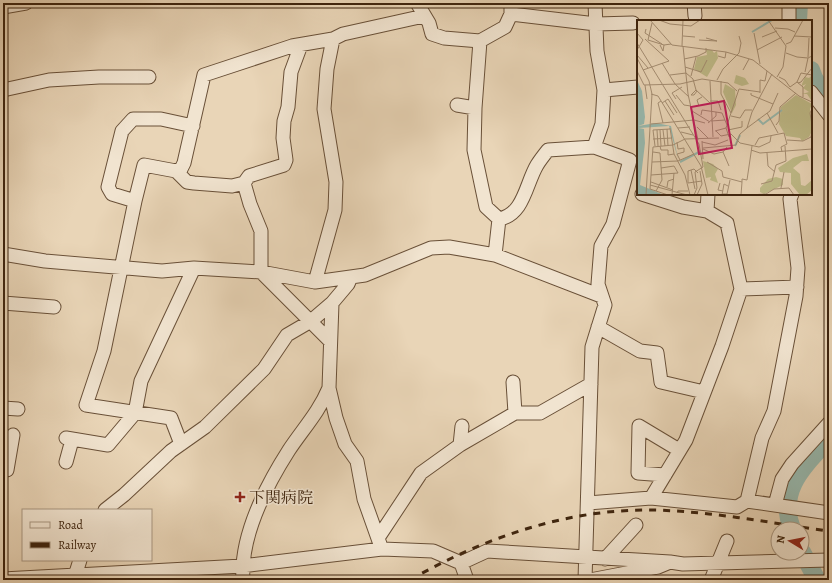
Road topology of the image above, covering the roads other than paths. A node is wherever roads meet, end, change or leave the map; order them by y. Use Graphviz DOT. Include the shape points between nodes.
graph roads {
  1 [pos="26,3"];
  2 [pos="417,3"];
  3 [pos="594,3"];
  4 [pos="789,3"];
  5 [pos="3,8"];
  6 [pos="511,8"];
  7 [pos="424,16"];
  8 [pos="789,20"];
  9 [pos="633,22"];
  10 [pos="596,24"];
  11 [pos="333,39"];
  12 [pos="480,41"];
  13 [pos="301,45"];
  14 [pos="148,77"];
  15 [pos="637,87"];
  16 [pos="3,90"];
  17 [pos="604,90"];
  18 [pos="812,93"];
  19 [pos="457,105"];
  20 [pos="475,108"];
  21 [pos="829,115"];
  22 [pos="193,126"];
  23 [pos="594,147"];
  24 [pos="176,171"];
  25 [pos="244,183"];
  26 [pos="624,188"];
  27 [pos="637,193"];
  28 [pos="645,195"];
  29 [pos="708,195"];
  30 [pos="792,195"];
  31 [pos="134,201"];
  32 [pos="707,211"];
  33 [pos="499,219"];
  34 [pos="3,254"];
  35 [pos="495,255"];
  36 [pos="122,268"];
  37 [pos="194,268"];
  38 [pos="261,272"];
  39 [pos="351,277"];
  40 [pos="316,282"];
  41 [pos="797,287"];
  42 [pos="742,289"];
  43 [pos="601,296"];
  44 [pos="3,303"];
  45 [pos="332,303"];
  46 [pos="54,307"];
  47 [pos="311,321"];
  48 [pos="598,327"];
  49 [pos="330,341"];
  50 [pos="513,382"];
  51 [pos="591,384"];
  52 [pos="329,388"];
  53 [pos="704,392"];
  54 [pos="3,408"];
  55 [pos="18,409"];
  56 [pos="135,413"];
  57 [pos="516,413"];
  58 [pos="829,423"];
  59 [pos="462,426"];
  60 [pos="13,435"];
  61 [pos="181,444"];
  62 [pos="460,445"];
  63 [pos="679,450"];
  64 [pos="66,462"];
  65 [pos="3,470"];
  66 [pos="665,475"];
  67 [pos="651,498"];
  68 [pos="747,501"];
  69 [pos="588,503"];
  70 [pos="776,506"];
  71 [pos="106,509"];
  72 [pos="829,513"];
  73 [pos="636,526"];
  74 [pos="727,541"];
  75 [pos="380,544"];
  76 [pos="585,557"];
  77 [pos="605,560"];
  78 [pos="821,560"];
  79 [pos="80,561"];
  80 [pos="670,562"];
  81 [pos="461,563"];
  82 [pos="718,563"];
  83 [pos="242,566"];
  84 [pos="75,576"];
  85 [pos="3,579"];
  86 [pos="243,580"];
  87 [pos="467,580"];
  88 [pos="585,580"];
  89 [pos="590,580"];
  90 [pos="711,580"];
  1 -- 5 [label="street"];
  2 -- 7 [label="street"];
  3 -- 10 [label="street"];
  4 -- 8 [label="street"];
  6 -- 10 [label="street"];
  6 -- 12 [label="street" via="505,27"];
  7 -- 11 [label="street" via="343,34"];
  7 -- 12 [label="street" via="432,34 444,38"];
  9 -- 10 [label="street"];
  10 -- 17 [label="street" via="597,51"];
  11 -- 13 [label="street"];
  11 -- 40 [label="street" via="327,69 324,109 336,182 335,210"];
  12 -- 20 [label="street"];
  13 -- 22 [label="street" via="204,75"];
  13 -- 25 [label="street" via="291,72 288,108 284,121 284,165 249,176"];
  14 -- 16 [label="street" via="49,80"];
  15 -- 17 [label="street"];
  17 -- 23 [label="street" via="602,124"];
  18 -- 21 [label="street"];
  19 -- 20 [label="street"];
  20 -- 33 [label="street" via="474,150 478,174 486,207"];
  22 -- 24 [label="street" via="184,163 181,169"];
  22 -- 31 [label="street" via="161,119 133,119 122,131 108,188 112,194"];
  23 -- 26 [label="street" via="630,160"];
  23 -- 33 [label="street" via="548,150 537,165 522,201 507,218"];
  24 -- 25 [label="street" via="187,182 232,186"];
  24 -- 31 [label="street" via="144,165"];
  25 -- 38 [label="street" via="261,231"];
  26 -- 27 [label="street"];
  26 -- 43 [label="street" via="613,224 601,246 598,284"];
  28 -- 32 [label="street" via="683,207"];
  29 -- 32 [label="street"];
  30 -- 41 [label="street" via="798,268"];
  31 -- 36 [label="street"];
  32 -- 42 [label="street" via="727,223"];
  33 -- 35 [label="street"];
  34 -- 36 [label="street" via="45,261"];
  35 -- 39 [label="street" via="449,247 431,248 365,275"];
  35 -- 43 [label="street"];
  36 -- 37 [label="street" via="162,271"];
  36 -- 56 [label="street" via="104,351 86,405"];
  37 -- 38 [label="street"];
  37 -- 56 [label="street" via="141,382"];
  38 -- 40 [label="street"];
  38 -- 47 [label="street"];
  39 -- 40 [label="street"];
  39 -- 45 [label="street"];
  41 -- 42 [label="street"];
  41 -- 68 [label="street" via="774,411 762,438"];
  42 -- 53 [label="street"];
  43 -- 48 [label="street" via="605,305"];
  44 -- 46 [label="street"];
  45 -- 47 [label="street"];
  45 -- 49 [label="street"];
  47 -- 49 [label="street"];
  47 -- 61 [label="street" via="287,335 264,369 205,427"];
  48 -- 51 [label="street" via="592,347"];
  48 -- 53 [label="street" via="640,351 657,352 661,382"];
  49 -- 52 [label="street"];
  50 -- 57 [label="street"];
  51 -- 57 [label="street" via="540,413"];
  51 -- 69 [label="street"];
  52 -- 75 [label="street" via="345,444 357,461 364,499"];
  52 -- 83 [label="street" via="323,403 290,449 260,500"];
  53 -- 63 [label="street" via="686,440"];
  54 -- 55 [label="street"];
  56 -- 61 [label="street" via="171,418"];
  56 -- 64 [label="street" via="108,445 69,439"];
  57 -- 62 [label="street"];
  58 -- 70 [label="street" via="782,479"];
  59 -- 62 [label="street"];
  60 -- 65 [label="street" via="7,470"];
  61 -- 71 [label="street"];
  62 -- 75 [label="street" via="421,473"];
  63 -- 66 [label="street"];
  63 -- 66 [label="street" via="639,426 638,473"];
  66 -- 67 [label="street"];
  67 -- 68 [label="street" via="736,507"];
  67 -- 69 [label="street"];
  68 -- 70 [label="street"];
  69 -- 76 [label="street"];
  70 -- 72 [label="street"];
  73 -- 77 [label="street"];
  74 -- 82 [label="street"];
  75 -- 81 [label="street" via="433,551"];
  75 -- 83 [label="street"];
  76 -- 77 [label="street"];
  76 -- 81 [label="street" via="487,551"];
  76 -- 88 [label="street"];
  77 -- 80 [label="street"];
  78 -- 82 [label="street"];
  79 -- 84 [label="street"];
  80 -- 82 [label="street"];
  80 -- 89 [label="street" via="658,567"];
  81 -- 87 [label="street"];
  82 -- 90 [label="street"];
  83 -- 84 [label="street"];
  83 -- 86 [label="street"];
  84 -- 85 [label="street"];
}
